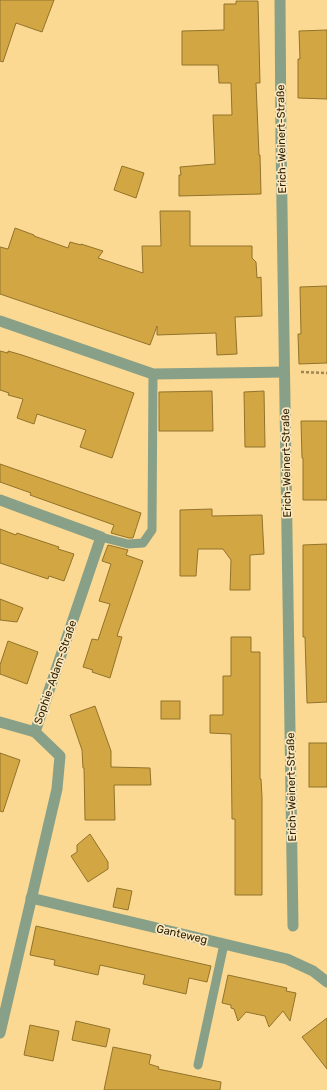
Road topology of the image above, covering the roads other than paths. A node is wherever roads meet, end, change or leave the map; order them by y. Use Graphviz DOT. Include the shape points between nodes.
graph roads {
  1 [pos="280,0"];
  2 [pos="0,321"];
  3 [pos="284,372"];
  4 [pos="153,374"];
  5 [pos="0,500"];
  6 [pos="101,537"];
  7 [pos="0,722"];
  8 [pos="34,732"];
  9 [pos="31,898"];
  10 [pos="293,926"];
  11 [pos="224,944"];
  12 [pos="327,982"];
  13 [pos="2,1017"];
  14 [pos="0,1033"];
  15 [pos="198,1065"];
  1 -- 3 [label="street, Erich-Weinert-Straße"];
  2 -- 4 [label="street"];
  3 -- 4 [label="street"];
  3 -- 10 [label="street, Erich-Weinert-Straße"];
  4 -- 6 [label="lane" via="152,530 143,543 128,544"];
  5 -- 6 [label="street"];
  6 -- 8 [label="street, Sophie-Adam-Straße"];
  7 -- 8 [label="street"];
  8 -- 9 [label="street, Sophie-Adam-Straße" via="60,756 57,789"];
  9 -- 11 [label="street, Ganteweg"];
  9 -- 13 [label="street, Sophie-Adam-Straße"];
  11 -- 12 [label="street, Ganteweg" via="287,959 313,971"];
  11 -- 15 [label="lane"];
  13 -- 14 [label="street, Sophie-Adam-Straße"];
}
